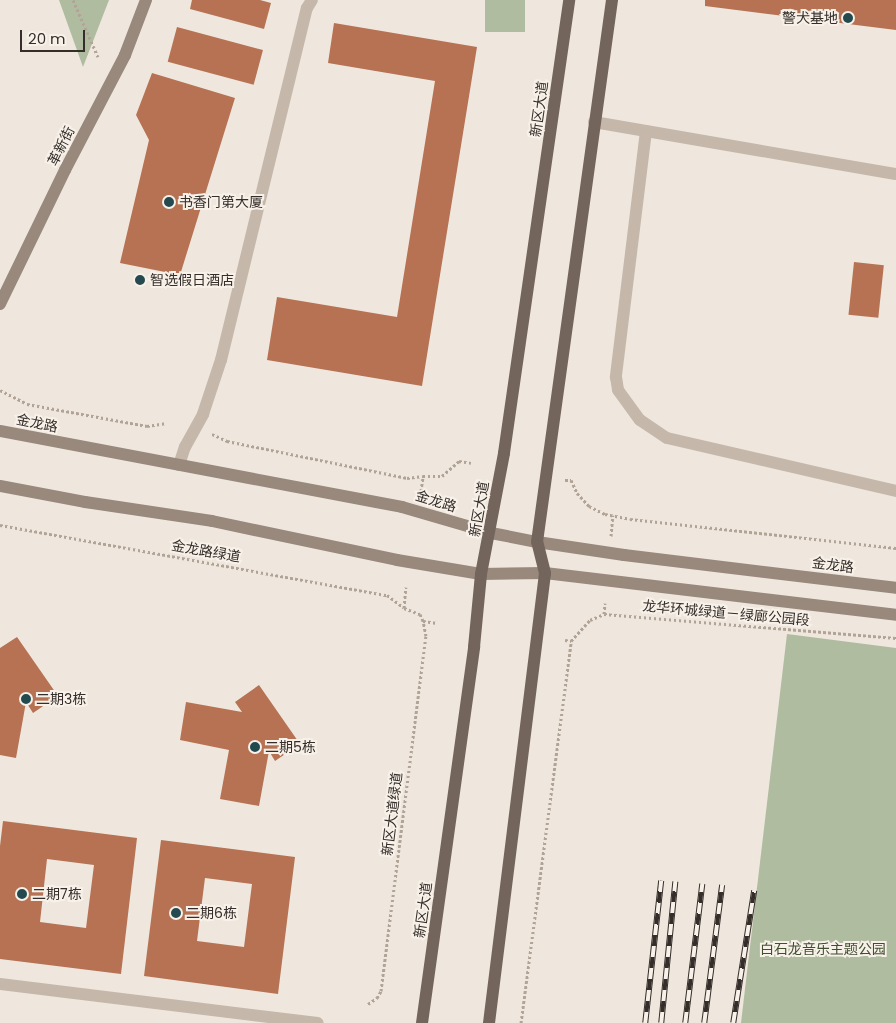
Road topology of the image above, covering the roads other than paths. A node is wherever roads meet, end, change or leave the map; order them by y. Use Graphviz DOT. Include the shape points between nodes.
graph roads {
  1 [pos="146,0"];
  2 [pos="312,0"];
  3 [pos="569,0"];
  4 [pos="612,0"];
  5 [pos="594,122"];
  6 [pos="646,132"];
  7 [pos="896,174"];
  8 [pos="0,304"];
  9 [pos="0,431"];
  10 [pos="179,465"];
  11 [pos="0,486"];
  12 [pos="896,490"];
  13 [pos="491,533"];
  14 [pos="537,542"];
  15 [pos="545,573"];
  16 [pos="481,574"];
  17 [pos="896,588"];
  18 [pos="896,615"];
  19 [pos="0,984"];
  20 [pos="318,1023"];
  21 [pos="422,1023"];
  22 [pos="489,1023"];
  1 -- 8 [label="main road, 革新街" via="125,55"];
  2 -- 10 [label="street" via="307,8 221,360 203,414"];
  3 -- 13 [label="main road, 新区大道"];
  4 -- 5 [label="main road"];
  5 -- 6 [label="street"];
  5 -- 14 [label="main road"];
  6 -- 7 [label="street"];
  6 -- 12 [label="street" via="616,377 618,390 640,420 668,438"];
  9 -- 10 [label="main road, 金龙路"];
  10 -- 13 [label="main road, 金龙路" via="402,507"];
  11 -- 16 [label="main road" via="212,521 397,560"];
  13 -- 14 [label="main road, 金龙路"];
  13 -- 16 [label="main road, 新区大道"];
  14 -- 15 [label="main road"];
  14 -- 17 [label="main road, 金龙路"];
  15 -- 16 [label="main road"];
  15 -- 18 [label="main road"];
  15 -- 22 [label="main road"];
  16 -- 21 [label="main road, 新区大道" via="474,647"];
  19 -- 20 [label="street"];
}
